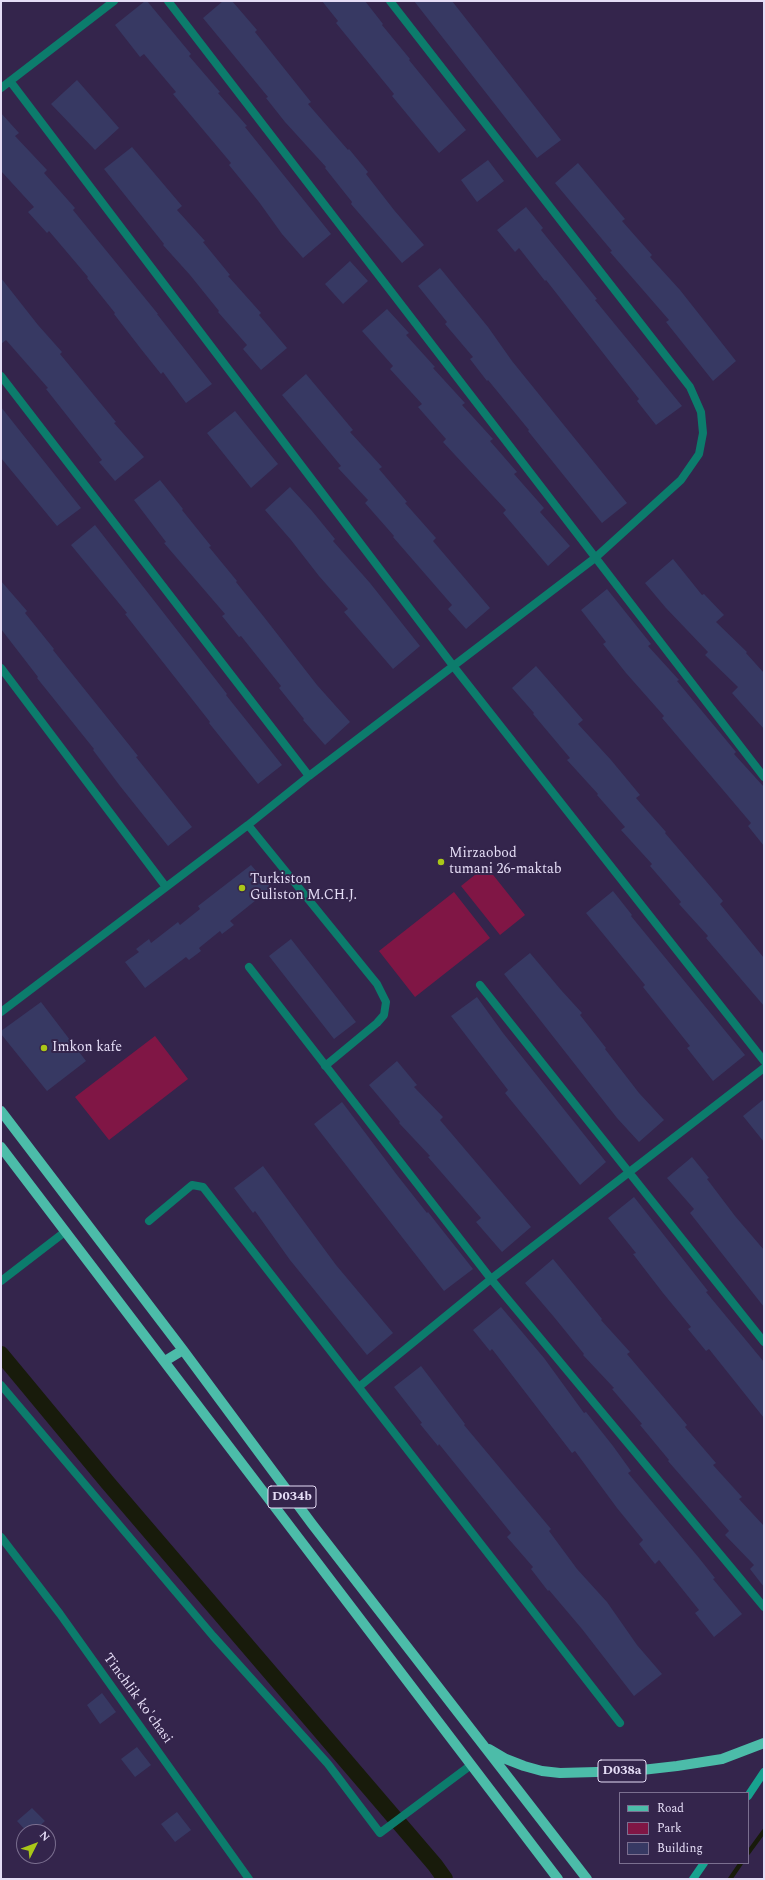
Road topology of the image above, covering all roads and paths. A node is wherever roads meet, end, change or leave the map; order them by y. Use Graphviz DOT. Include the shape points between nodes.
graph roads {
  1 [pos="114,1"];
  2 [pos="168,1"];
  3 [pos="390,1"];
  4 [pos="10,81"];
  5 [pos="1,88"];
  6 [pos="1,376"];
  7 [pos="595,558"];
  8 [pos="454,667"];
  9 [pos="1,668"];
  10 [pos="309,776"];
  11 [pos="764,777"];
  12 [pos="248,825"];
  13 [pos="166,887"];
  14 [pos="249,967"];
  15 [pos="480,985"];
  16 [pos="1,1012"];
  17 [pos="764,1061"];
  18 [pos="325,1066"];
  19 [pos="764,1068"];
  20 [pos="1,1111"];
  21 [pos="1,1147"];
  22 [pos="629,1172"];
  23 [pos="149,1221"];
  24 [pos="66,1231"];
  25 [pos="491,1279"];
  26 [pos="1,1281"];
  27 [pos="764,1342"];
  28 [pos="183,1350"];
  29 [pos="165,1361"];
  30 [pos="1,1385"];
  31 [pos="360,1386"];
  32 [pos="1,1537"];
  33 [pos="764,1607"];
  34 [pos="620,1723"];
  35 [pos="764,1743"];
  36 [pos="482,1745"];
  37 [pos="471,1765"];
  38 [pos="764,1772"];
  39 [pos="749,1794"];
  40 [pos="703,1864"];
  41 [pos="249,1879"];
  42 [pos="558,1879"];
  43 [pos="587,1879"];
  44 [pos="694,1879"];
  1 -- 4 [label="street"];
  2 -- 7 [label="street"];
  3 -- 7 [label="street" via="690,387 701,412 703,433 699,454 681,480"];
  4 -- 5 [label="street"];
  4 -- 8 [label="street"];
  6 -- 10 [label="street"];
  7 -- 8 [label="street"];
  7 -- 11 [label="street"];
  8 -- 10 [label="street"];
  8 -- 17 [label="street"];
  9 -- 13 [label="street"];
  10 -- 12 [label="street"];
  12 -- 13 [label="street"];
  12 -- 18 [label="street" via="377,984 386,1002 384,1015 377,1023"];
  13 -- 16 [label="street"];
  14 -- 18 [label="street"];
  15 -- 22 [label="street"];
  18 -- 25 [label="street"];
  19 -- 22 [label="street"];
  20 -- 28 [label="main road, D034b"];
  21 -- 24 [label="main road, D034b"];
  22 -- 25 [label="street"];
  22 -- 27 [label="street"];
  23 -- 31 [label="street" via="192,1185 203,1187"];
  24 -- 26 [label="street"];
  24 -- 29 [label="main road, D034b"];
  25 -- 31 [label="street"];
  25 -- 33 [label="street"];
  28 -- 29 [label="main road"];
  28 -- 36 [label="main road, D034b" via="312,1524"];
  29 -- 37 [label="main road, D034b"];
  30 -- 37 [label="street" via="214,1636 328,1764 380,1833"];
  31 -- 34 [label="street"];
  32 -- 41 [label="street, Tinchlik ko'chasi" via="60,1614"];
  35 -- 36 [label="main road, D038a" via="722,1759 677,1766 633,1771 560,1772 524,1766"];
  36 -- 43 [label="main road, D034b"];
  37 -- 42 [label="main road, D034b"];
  38 -- 39 [label="main road"];
  40 -- 44 [label="main road"];
}
